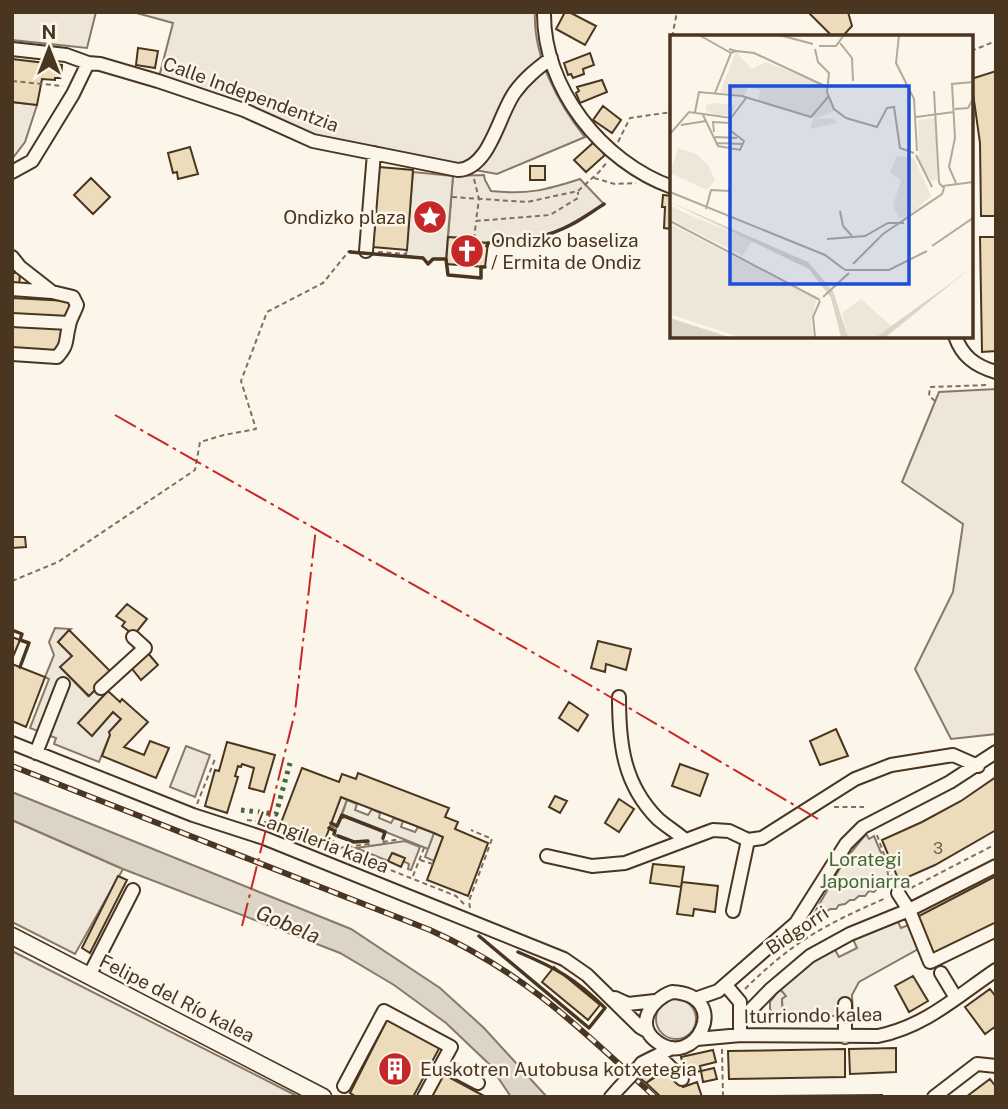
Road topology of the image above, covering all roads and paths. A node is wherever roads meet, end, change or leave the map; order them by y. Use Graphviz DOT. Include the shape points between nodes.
graph roads {
  1 [pos="544,12"];
  2 [pos="677,12"];
  3 [pos="673,35"];
  4 [pos="996,41"];
  5 [pos="12,49"];
  6 [pos="973,50"];
  7 [pos="551,58"];
  8 [pos="88,63"];
  9 [pos="12,81"];
  10 [pos="76,88"];
  11 [pos="670,113"];
  12 [pos="374,153"];
  13 [pos="613,153"];
  14 [pos="474,164"];
  15 [pos="12,172"];
  16 [pos="593,177"];
  17 [pos="648,177"];
  18 [pos="670,186"];
  19 [pos="578,191"];
  20 [pos="452,197"];
  21 [pos="479,199"];
  22 [pos="477,221"];
  23 [pos="474,239"];
  24 [pos="349,251"];
  25 [pos="366,251"];
  26 [pos="15,264"];
  27 [pos="12,289"];
  28 [pos="52,292"];
  29 [pos="12,320"];
  30 [pos="69,323"];
  31 [pos="956,338"];
  32 [pos="12,354"];
  33 [pos="996,372"];
  34 [pos="989,385"];
  35 [pos="935,401"];
  36 [pos="12,581"];
  37 [pos="133,637"];
  38 [pos="63,684"];
  39 [pos="101,688"];
  40 [pos="619,697"];
  41 [pos="12,743"];
  42 [pos="996,752"];
  43 [pos="36,753"];
  44 [pos="215,759"];
  45 [pos="978,766"];
  46 [pos="197,806"];
  47 [pos="814,806"];
  48 [pos="864,807"];
  49 [pos="244,819"];
  50 [pos="330,826"];
  51 [pos="336,828"];
  52 [pos="471,830"];
  53 [pos="875,831"];
  54 [pos="336,835"];
  55 [pos="400,839"];
  56 [pos="684,839"];
  57 [pos="748,840"];
  58 [pos="383,842"];
  59 [pos="368,844"];
  60 [pos="996,844"];
  61 [pos="332,846"];
  62 [pos="424,848"];
  63 [pos="338,849"];
  64 [pos="547,856"];
  65 [pos="419,859"];
  66 [pos="433,864"];
  67 [pos="996,866"];
  68 [pos="412,878"];
  69 [pos="132,890"];
  70 [pos="898,893"];
  71 [pos="909,910"];
  72 [pos="733,911"];
  73 [pos="996,930"];
  74 [pos="12,936"];
  75 [pos="996,970"];
  76 [pos="941,973"];
  77 [pos="89,976"];
  78 [pos="728,993"];
  79 [pos="610,996"];
  80 [pos="956,998"];
  81 [pos="695,999"];
  82 [pos="655,1001"];
  83 [pos="845,1004"];
  84 [pos="705,1020"];
  85 [pos="738,1028"];
  86 [pos="649,1034"];
  87 [pos="845,1037"];
  88 [pos="697,1039"];
  89 [pos="722,1046"];
  90 [pos="672,1048"];
  91 [pos="659,1056"];
  92 [pos="442,1064"];
  93 [pos="640,1066"];
  94 [pos="996,1066"];
  95 [pos="682,1079"];
  96 [pos="478,1083"];
  97 [pos="344,1086"];
  98 [pos="615,1092"];
  99 [pos="323,1097"];
  100 [pos="424,1097"];
  101 [pos="723,1097"];
  102 [pos="934,1097"];
  1 -- 7 [label="street"];
  2 -- 3 [label="path"];
  4 -- 6 [label="path"];
  5 -- 8 [label="street, Calle Independentzia" via="66,55"];
  7 -- 13 [label="street" via="565,95"];
  7 -- 14 [label="street" via="513,94 485,152"];
  8 -- 10 [label="street"];
  8 -- 12 [label="street, Calle Independentzia" via="244,110 313,141"];
  9 -- 10 [label="path"];
  10 -- 15 [label="street" via="32,160"];
  11 -- 13 [label="path" via="630,118"];
  12 -- 14 [label="street, Calle Independentzia" via="458,170"];
  12 -- 25 [label="street"];
  13 -- 16 [label="path"];
  13 -- 17 [label="street"];
  14 -- 21 [label="path"];
  16 -- 17 [label="path" via="633,185"];
  16 -- 19 [label="path"];
  17 -- 18 [label="street"];
  19 -- 21 [label="path" via="527,202"];
  19 -- 22 [label="path" via="578,198 550,215"];
  20 -- 21 [label="path"];
  21 -- 22 [label="path"];
  22 -- 23 [label="path"];
  24 -- 36 [label="path" via="323,283 267,312 241,381 256,429 200,442 195,470 58,562"];
  26 -- 28 [label="street"];
  27 -- 28 [label="street"];
  28 -- 30 [label="street" via="72,297 77,304"];
  29 -- 30 [label="street"];
  30 -- 32 [label="street" via="67,346 57,357"];
  31 -- 33 [label="street" via="977,366"];
  34 -- 35 [label="path" via="930,387 929,396"];
  37 -- 39 [label="street" via="145,648"];
  38 -- 43 [label="street"];
  40 -- 56 [label="street" via="619,738 634,786 657,818"];
  41 -- 43 [label="street, Langileria kalea"];
  42 -- 45 [label="street"];
  43 -- 79 [label="street, Langileria kalea" via="532,945 564,959"];
  44 -- 46 [label="path"];
  45 -- 47 [label="street" via="953,755 891,765 855,779"];
  45 -- 78 [label="street" via="852,836 796,923"];
  47 -- 48 [label="path"];
  47 -- 57 [label="street" via="762,838"];
  49 -- 61 [label="path" via="268,821"];
  50 -- 51 [label="path"];
  52 -- 68 [label="path" via="492,839 469,901 471,911 456,896"];
  53 -- 70 [label="path"];
  54 -- 61 [label="path"];
  55 -- 58 [label="path"];
  56 -- 57 [label="street" via="712,830 729,831"];
  56 -- 64 [label="street" via="625,863 592,866"];
  57 -- 72 [label="street"];
  59 -- 63 [label="path"];
  60 -- 70 [label="path, Bidgorri"];
  61 -- 63 [label="path"];
  62 -- 65 [label="path"];
  63 -- 68 [label="path"];
  65 -- 66 [label="path"];
  65 -- 68 [label="path"];
  67 -- 71 [label="street"];
  69 -- 77 [label="street"];
  70 -- 71 [label="street"];
  70 -- 78 [label="path, Bidgorri" via="834,920"];
  71 -- 73 [label="street" via="930,962"];
  71 -- 85 [label="street" via="810,956 771,989"];
  74 -- 77 [label="main road, Felipe del Río kalea"];
  75 -- 80 [label="street, Iturriondo kalea"];
  76 -- 80 [label="street"];
  77 -- 99 [label="main road, Felipe del Río kalea"];
  78 -- 81 [label="street"];
  78 -- 85 [label="street" via="740,1002"];
  79 -- 82 [label="street" via="628,1004"];
  79 -- 86 [label="street, Langileria kalea"];
  80 -- 87 [label="street, Iturriondo kalea" via="912,1027 878,1036"];
  81 -- 82 [label="street" via="672,992"];
  81 -- 84 [label="street" via="704,1009"];
  82 -- 86 [label="street" via="646,1017"];
  83 -- 87 [label="street"];
  84 -- 85 [label="street"];
  84 -- 88 [label="street"];
  85 -- 87 [label="street, Iturriondo kalea"];
  85 -- 88 [label="street, Iturriondo kalea"];
  86 -- 90 [label="street"];
  86 -- 93 [label="street"];
  88 -- 90 [label="street"];
  89 -- 101 [label="path"];
  90 -- 91 [label="street"];
  91 -- 93 [label="street"];
  91 -- 95 [label="street"];
  92 -- 96 [label="street"];
  92 -- 97 [label="street" via="451,1047 384,1011"];
  92 -- 100 [label="street"];
  93 -- 98 [label="street, bridge"];
  94 -- 102 [label="street" via="977,1064"];
}
